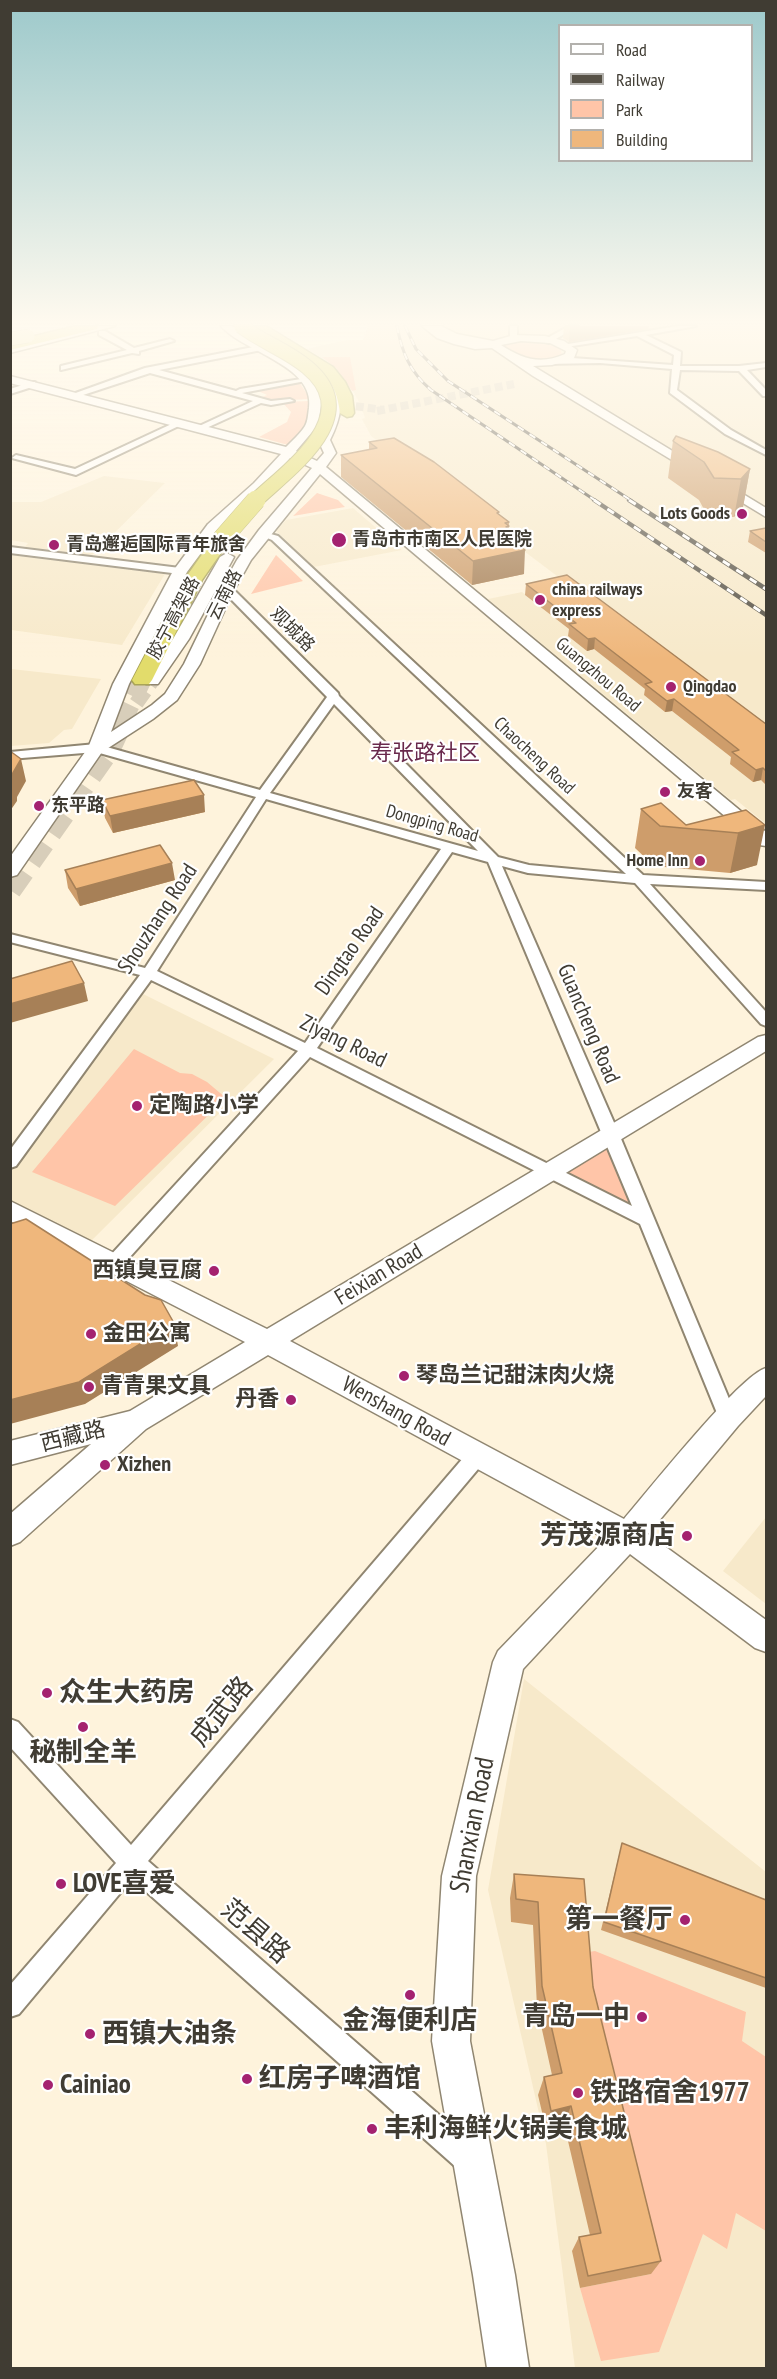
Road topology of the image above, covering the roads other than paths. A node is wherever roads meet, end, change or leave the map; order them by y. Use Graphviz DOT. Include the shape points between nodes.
graph roads {
  1 [pos="151,437"];
  2 [pos="231,437"];
  3 [pos="302,437"];
  4 [pos="319,437"];
  5 [pos="326,437"];
  6 [pos="329,437"];
  7 [pos="641,437"];
  8 [pos="653,437"];
  9 [pos="737,437"];
  10 [pos="324,440"];
  11 [pos="288,453"];
  12 [pos="766,453"];
  13 [pos="16,458"];
  14 [pos="315,465"];
  15 [pos="766,505"];
  16 [pos="766,513"];
  17 [pos="263,533"];
  18 [pos="10,550"];
  19 [pos="180,571"];
  20 [pos="227,589"];
  21 [pos="147,680"];
  22 [pos="334,695"];
  23 [pos="96,748"];
  24 [pos="10,756"];
  25 [pos="263,795"];
  26 [pos="766,841"];
  27 [pos="449,847"];
  28 [pos="493,859"];
  29 [pos="10,871"];
  30 [pos="639,879"];
  31 [pos="766,886"];
  32 [pos="10,938"];
  33 [pos="149,973"];
  34 [pos="766,1021"];
  35 [pos="766,1042"];
  36 [pos="308,1050"];
  37 [pos="611,1134"];
  38 [pos="10,1162"];
  39 [pos="551,1171"];
  40 [pos="10,1210"];
  41 [pos="644,1219"];
  42 [pos="114,1263"];
  43 [pos="268,1342"];
  44 [pos="766,1379"];
  45 [pos="728,1418"];
  46 [pos="136,1421"];
  47 [pos="10,1453"];
  48 [pos="477,1456"];
  49 [pos="10,1533"];
  50 [pos="628,1536"];
  51 [pos="766,1638"];
  52 [pos="10,1730"];
  53 [pos="132,1863"];
  54 [pos="10,2005"];
  55 [pos="474,2164"];
  56 [pos="508,2368"];
  1 -- 13 [label="street" via="76,472"];
  2 -- 11 [label="street, Guangzhou Road"];
  3 -- 11 [label="street, 云南路"];
  4 -- 21 [label="highway, 胶宁高架路, bridge" via="221,540 193,580"];
  5 -- 10 [label="street"];
  6 -- 10 [label="street"];
  7 -- 16 [label="street"];
  8 -- 15 [label="street"];
  9 -- 12 [label="street"];
  10 -- 14 [label="street"];
  11 -- 14 [label="street, Guangzhou Road"];
  11 -- 19 [label="street, 云南路" via="259,486 213,527"];
  14 -- 17 [label="street, 云南路"];
  14 -- 21 [label="street" via="276,497 242,535 220,566 181,639"];
  14 -- 26 [label="street, Guangzhou Road"];
  17 -- 20 [label="street, 云南路"];
  17 -- 30 [label="street, Chaocheng Road" via="275,538"];
  18 -- 19 [label="street"];
  19 -- 23 [label="street, 云南路" via="121,684"];
  20 -- 22 [label="street, 观城路"];
  20 -- 23 [label="street, 云南路" via="200,648 170,698"];
  22 -- 25 [label="street, Shouzhang Road"];
  22 -- 28 [label="street, Guancheng Road"];
  23 -- 24 [label="street"];
  23 -- 25 [label="street, Dongping Road"];
  23 -- 29 [label="street, 云南路"];
  25 -- 27 [label="street, Dongping Road"];
  25 -- 33 [label="street, Shouzhang Road"];
  27 -- 28 [label="street, Dongping Road"];
  27 -- 36 [label="street, Dingtao Road"];
  28 -- 30 [label="street, Dongping Road" via="528,868"];
  28 -- 37 [label="street, Guancheng Road"];
  30 -- 31 [label="street, Dongping Road"];
  30 -- 34 [label="street, Chaocheng Road"];
  32 -- 33 [label="street, Ziyang Road"];
  33 -- 36 [label="street, Ziyang Road"];
  33 -- 38 [label="street, Shouzhang Road"];
  35 -- 37 [label="street, Feixian Road"];
  36 -- 39 [label="street, Ziyang Road"];
  36 -- 42 [label="street, Dingtao Road"];
  37 -- 39 [label="street, Feixian Road"];
  37 -- 41 [label="street, Guancheng Road"];
  39 -- 41 [label="street, Ziyang Road"];
  39 -- 43 [label="street, Feixian Road"];
  40 -- 42 [label="street, Wenshang Road"];
  41 -- 45 [label="street, Guancheng Road"];
  42 -- 43 [label="street, Wenshang Road"];
  43 -- 46 [label="street, Feixian Road"];
  43 -- 48 [label="street, Wenshang Road"];
  44 -- 45 [label="street, Shanxian Road"];
  45 -- 50 [label="street, Shanxian Road"];
  46 -- 47 [label="street, 西藏路"];
  46 -- 49 [label="street, Feixian Road"];
  48 -- 50 [label="street, Wenshang Road"];
  48 -- 53 [label="street, 成武路"];
  50 -- 51 [label="street, Wenshang Road"];
  50 -- 55 [label="street, Shanxian Road" via="509,1662 459,1876 452,2041"];
  52 -- 53 [label="street, 范县路"];
  53 -- 54 [label="street, 成武路"];
  53 -- 55 [label="street, 范县路"];
  55 -- 56 [label="street, Shanxian Road"];
}
